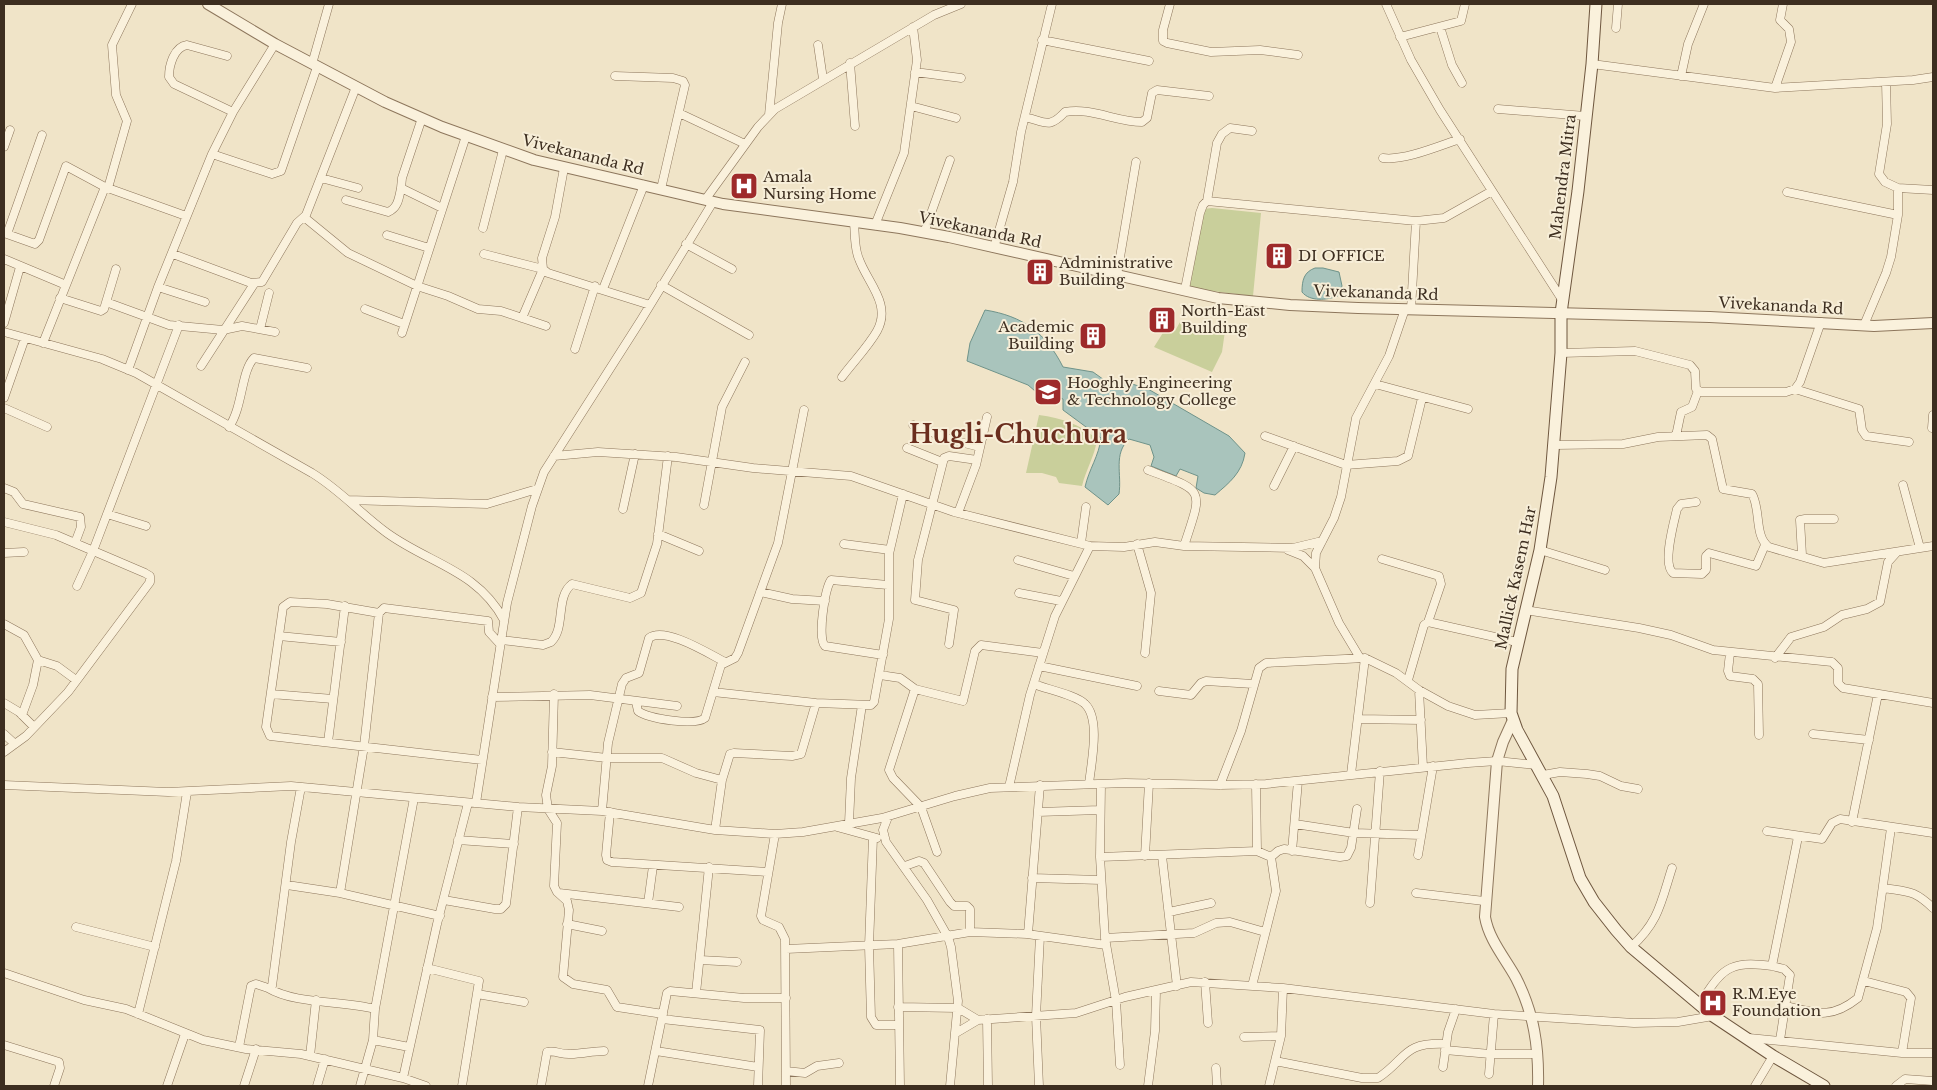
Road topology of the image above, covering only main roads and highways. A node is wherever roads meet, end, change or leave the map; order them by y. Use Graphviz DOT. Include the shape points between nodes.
graph roads {
  1 [pos="1596,4"];
  2 [pos="1561,353"];
  3 [pos="1824,1086"];
  1 -- 2 [label="main road, Mahendra Mitra" via="1578,191 1561,313"];
  2 -- 3 [label="main road, Mallick Kasem Har" via="1555,445 1540,550 1510,682 1512,717 1554,796 1580,878 1594,902 1631,947 1712,1016"];
}
